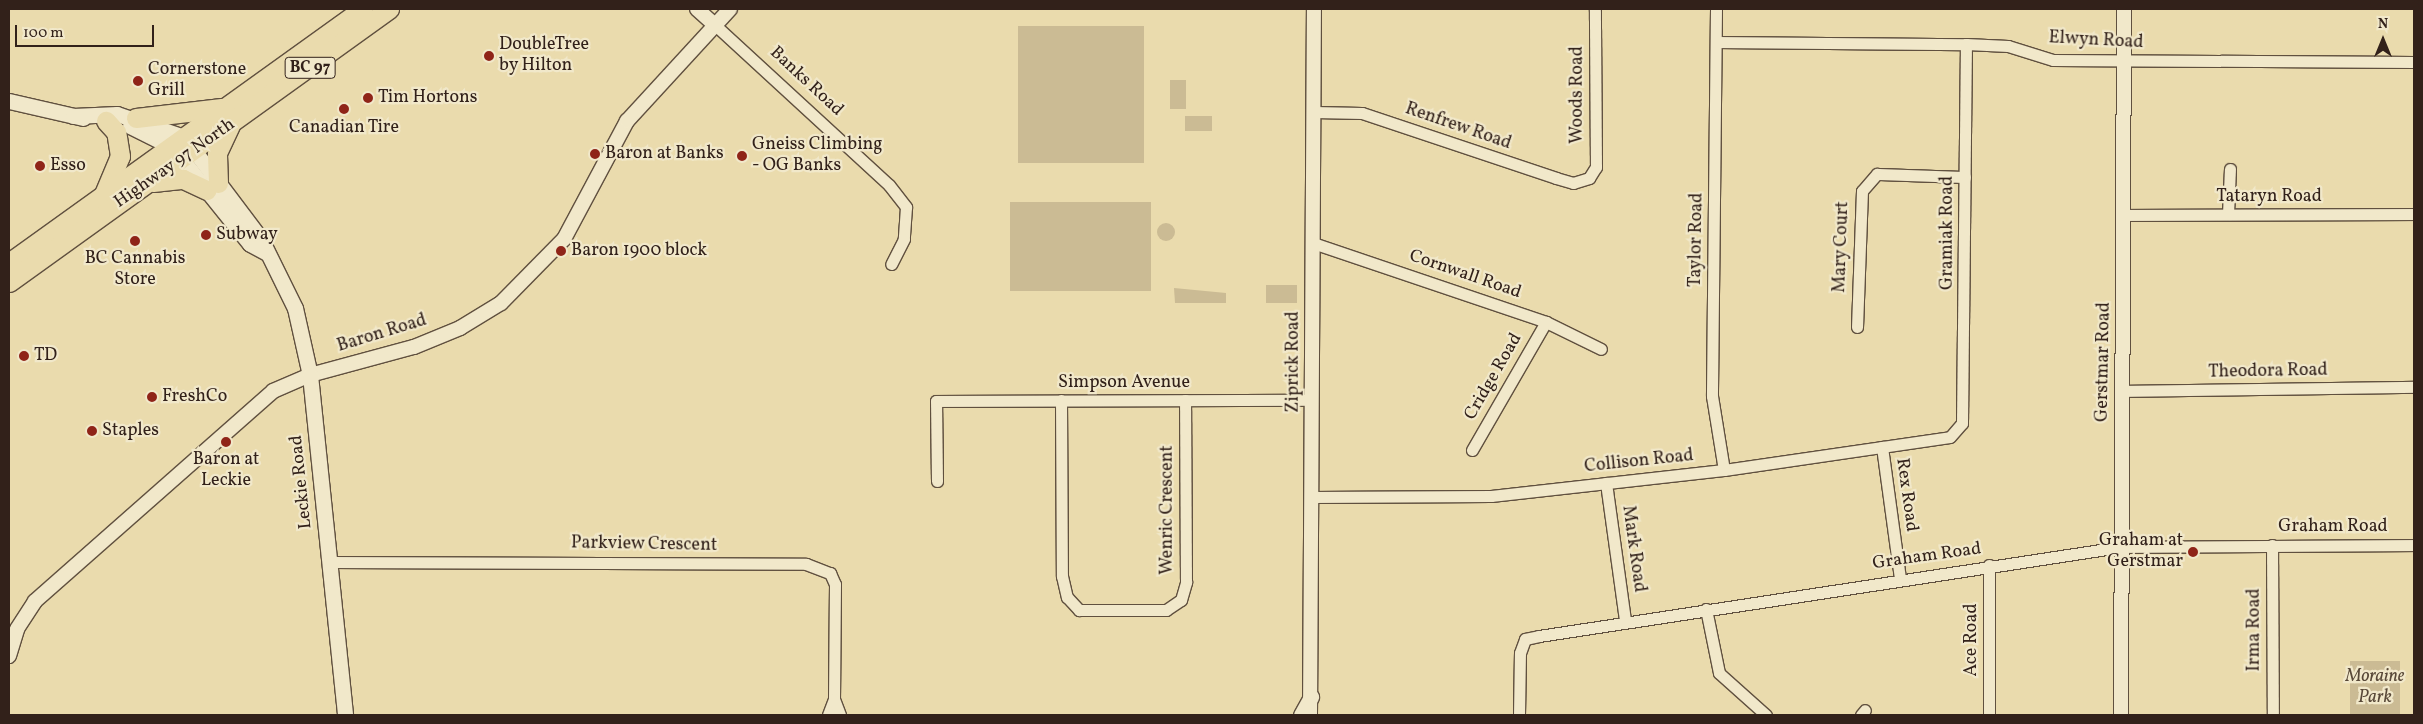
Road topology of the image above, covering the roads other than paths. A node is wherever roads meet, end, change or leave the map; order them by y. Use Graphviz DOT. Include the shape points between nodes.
graph roads {
  1 [pos="362,9"];
  2 [pos="389,9"];
  3 [pos="698,9"];
  4 [pos="730,9"];
  5 [pos="1314,9"];
  6 [pos="1595,9"];
  7 [pos="1716,9"];
  8 [pos="2124,9"];
  9 [pos="715,24"];
  10 [pos="1716,42"];
  11 [pos="1966,44"];
  12 [pos="2124,62"];
  13 [pos="2414,62"];
  14 [pos="9,101"];
  15 [pos="1314,112"];
  16 [pos="73,116"];
  17 [pos="227,116"];
  18 [pos="136,118"];
  19 [pos="106,121"];
  20 [pos="183,148"];
  21 [pos="2230,169"];
  22 [pos="1965,177"];
  23 [pos="1589,178"];
  24 [pos="149,182"];
  25 [pos="213,187"];
  26 [pos="104,196"];
  27 [pos="2228,214"];
  28 [pos="2414,214"];
  29 [pos="2124,215"];
  30 [pos="1313,243"];
  31 [pos="9,263"];
  32 [pos="891,264"];
  33 [pos="9,282"];
  34 [pos="1546,322"];
  35 [pos="1857,327"];
  36 [pos="1601,349"];
  37 [pos="310,375"];
  38 [pos="2414,387"];
  39 [pos="2123,391"];
  40 [pos="1061,400"];
  41 [pos="1186,400"];
  42 [pos="1312,400"];
  43 [pos="1962,423"];
  44 [pos="1882,447"];
  45 [pos="1472,450"];
  46 [pos="1724,470"];
  47 [pos="937,481"];
  48 [pos="1606,483"];
  49 [pos="1312,497"];
  50 [pos="2272,545"];
  51 [pos="2414,545"];
  52 [pos="2120,547"];
  53 [pos="2414,551"];
  54 [pos="329,562"];
  55 [pos="1989,565"];
  56 [pos="1900,578"];
  57 [pos="1706,609"];
  58 [pos="1625,620"];
  59 [pos="9,656"];
  60 [pos="1311,697"];
  61 [pos="834,700"];
  62 [pos="345,715"];
  63 [pos="828,715"];
  64 [pos="840,715"];
  65 [pos="1301,715"];
  66 [pos="1310,715"];
  67 [pos="1519,715"];
  68 [pos="1766,715"];
  69 [pos="1990,715"];
  70 [pos="2120,715"];
  71 [pos="2272,715"];
  1 -- 17 [label="highway, Highway 97 North / BC 97"];
  2 -- 17 [label="highway, Highway 97 North / BC 97"];
  3 -- 9 [label="street, Banks Road"];
  4 -- 9 [label="street, Baron Road"];
  5 -- 15 [label="street, Ziprick Road"];
  6 -- 23 [label="street, Woods Road" via="1596,167"];
  7 -- 10 [label="street, Taylor Road"];
  8 -- 12 [label="street, Gerstmar Road"];
  9 -- 32 [label="street, Banks Road" via="889,185 906,207 904,240"];
  9 -- 37 [label="street, Baron Road" via="627,122 564,240 501,303 460,328 414,348"];
  10 -- 11 [label="street, Elwyn Road"];
  10 -- 46 [label="street, Taylor Road" via="1712,396"];
  11 -- 12 [label="street, Elwyn Road" via="2008,46 2054,60"];
  11 -- 22 [label="street, Gramiak Road"];
  12 -- 13 [label="street, Elwyn Road"];
  12 -- 29 [label="street, Gerstmar Road"];
  14 -- 16 [label="main road, Leckie Road"];
  15 -- 23 [label="street, Renfrew Road" via="1362,113 1573,183"];
  15 -- 30 [label="street, Ziprick Road"];
  16 -- 18 [label="main road, Leckie Road" via="86,112"];
  16 -- 19 [label="main road, Leckie Road"];
  17 -- 18 [label="highway"];
  17 -- 20 [label="highway, Highway 97 North / BC 97"];
  17 -- 25 [label="highway" via="217,153"];
  18 -- 20 [label="main road, Leckie Road"];
  19 -- 20 [label="main road, Leckie Road" via="142,130"];
  19 -- 26 [label="highway" via="116,132 120,156"];
  20 -- 24 [label="highway, Highway 97 North / BC 97"];
  20 -- 25 [label="main road, Leckie Road"];
  20 -- 26 [label="highway, Highway 97 North / BC 97"];
  21 -- 27 [label="street"];
  22 -- 35 [label="street, Mary Court" via="1877,174 1862,191"];
  22 -- 43 [label="street, Gramiak Road"];
  24 -- 25 [label="highway" via="183,179"];
  24 -- 33 [label="highway, Highway 97 North / BC 97"];
  25 -- 37 [label="main road, Leckie Road" via="250,244 267,254 295,308"];
  26 -- 31 [label="highway, Highway 97 North / BC 97"];
  27 -- 28 [label="street, Tataryn Road"];
  27 -- 29 [label="street, Tataryn Road"];
  29 -- 39 [label="street, Gerstmar Road"];
  30 -- 34 [label="street, Cornwall Road"];
  30 -- 42 [label="street, Ziprick Road"];
  34 -- 36 [label="street, Cornwall Road"];
  34 -- 45 [label="street, Cridge Road"];
  37 -- 54 [label="main road, Leckie Road"];
  37 -- 59 [label="street, Baron Road" via="273,391 80,557 34,600 17,629"];
  38 -- 39 [label="street, Theodora Road"];
  39 -- 52 [label="street, Gerstmar Road"];
  40 -- 41 [label="street, Simpson Avenue"];
  40 -- 41 [label="street, Wenric Crescent" via="1062,576 1067,597 1079,610 1166,610 1181,600 1186,582"];
  40 -- 47 [label="street, Simpson Avenue" via="936,401"];
  41 -- 42 [label="street, Simpson Avenue"];
  42 -- 49 [label="street, Ziprick Road"];
  43 -- 44 [label="street, Collison Road" via="1950,437"];
  44 -- 46 [label="street, Collison Road"];
  44 -- 56 [label="street, Rex Road"];
  46 -- 48 [label="street, Collison Road"];
  48 -- 49 [label="street, Collison Road" via="1491,496"];
  48 -- 58 [label="street, Mark Road"];
  49 -- 60 [label="street, Ziprick Road"];
  50 -- 51 [label="street, Graham Road"];
  50 -- 52 [label="street, Graham Road"];
  50 -- 71 [label="street, Irma Road"];
  51 -- 53 [label="street"];
  52 -- 55 [label="street, Graham Road"];
  52 -- 70 [label="street, Gerstmar Road"];
  54 -- 61 [label="street, Parkview Crescent" via="806,564 830,573 835,584"];
  54 -- 62 [label="main road, Leckie Road"];
  55 -- 56 [label="street, Graham Road"];
  55 -- 69 [label="street, Ace Road"];
  56 -- 57 [label="street, Graham Road"];
  57 -- 58 [label="street, Graham Road"];
  57 -- 68 [label="street" via="1719,673"];
  58 -- 67 [label="street, Graham Road" via="1525,639 1520,653"];
  60 -- 65 [label="main road"];
  60 -- 66 [label="street, Ziprick Road"];
  61 -- 63 [label="street, Parkview Crescent"];
  61 -- 64 [label="street, Parkview Crescent"];
}
